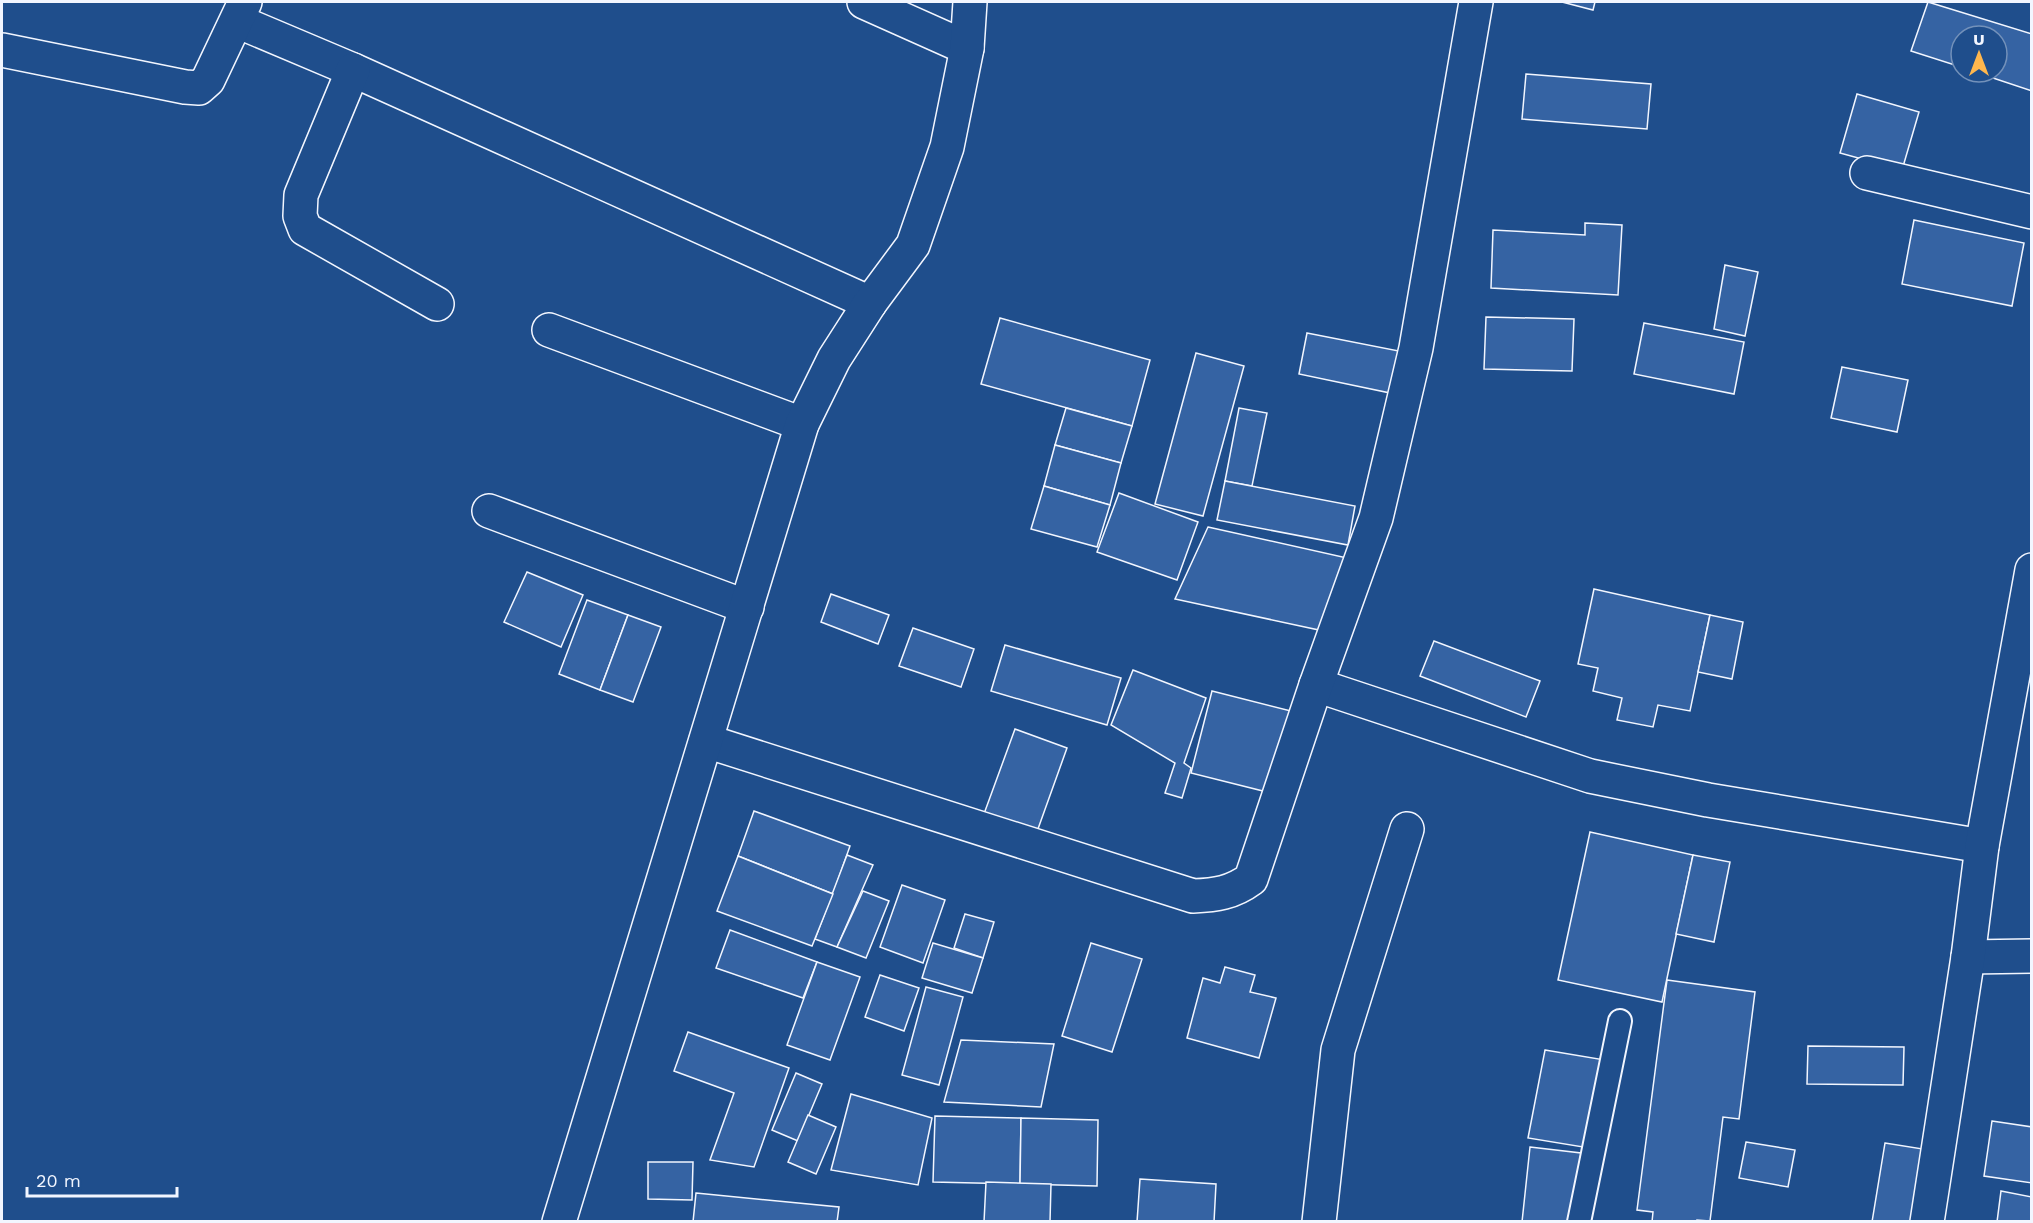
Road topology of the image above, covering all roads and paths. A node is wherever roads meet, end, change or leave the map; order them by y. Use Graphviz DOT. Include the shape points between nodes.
graph roads {
  1 [pos="864,2"];
  2 [pos="970,2"];
  3 [pos="1476,2"];
  4 [pos="241,11"];
  5 [pos="966,48"];
  6 [pos="2,50"];
  7 [pos="354,70"];
  8 [pos="1867,173"];
  9 [pos="2031,212"];
  10 [pos="870,303"];
  11 [pos="437,304"];
  12 [pos="549,330"];
  13 [pos="802,424"];
  14 [pos="489,511"];
  15 [pos="2031,570"];
  16 [pos="747,607"];
  17 [pos="1316,685"];
  18 [pos="706,741"];
  19 [pos="1407,829"];
  20 [pos="1982,846"];
  21 [pos="2031,956"];
  22 [pos="1968,957"];
  23 [pos="1620,1022"];
  24 [pos="559,1221"];
  25 [pos="1319,1221"];
  26 [pos="1580,1221"];
  27 [pos="1927,1221"];
  1 -- 5 [label="street"];
  2 -- 5 [label="street"];
  3 -- 17 [label="street" via="1416,348 1376,518"];
  4 -- 6 [label="street" via="208,80 199,87"];
  4 -- 7 [label="street"];
  5 -- 10 [label="street" via="947,147 914,245"];
  7 -- 10 [label="street"];
  7 -- 11 [label="street" via="301,195 302,223 305,229"];
  8 -- 9 [label="street"];
  10 -- 13 [label="street" via="834,359"];
  12 -- 13 [label="street"];
  13 -- 16 [label="street"];
  14 -- 16 [label="street"];
  15 -- 20 [label="street"];
  16 -- 18 [label="street"];
  17 -- 18 [label="street" via="1251,879 1222,895 1194,896"];
  17 -- 20 [label="street" via="1590,776"];
  18 -- 24 [label="street"];
  19 -- 25 [label="street" via="1338,1050"];
  20 -- 22 [label="street"];
  21 -- 22 [label="street"];
  22 -- 27 [label="street"];
  23 -- 26 [label="lane"];
}
